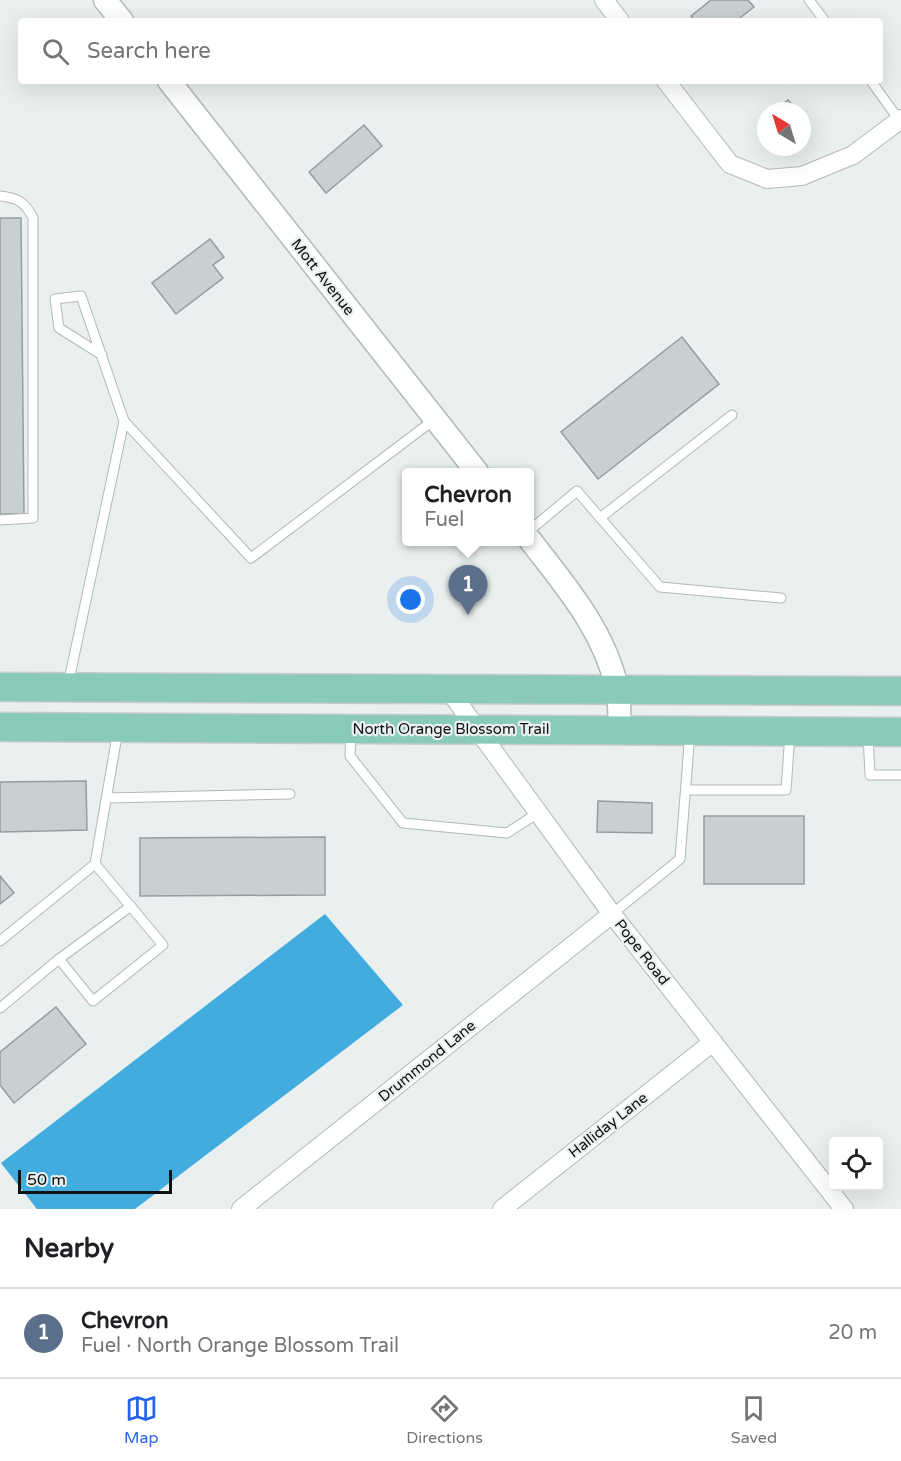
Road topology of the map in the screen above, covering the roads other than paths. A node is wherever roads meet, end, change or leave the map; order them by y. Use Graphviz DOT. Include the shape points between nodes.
graph roads {
  1 [pos="105,0"];
  2 [pos="604,0"];
  3 [pos="809,0"];
  4 [pos="120,18"];
  5 [pos="618,18"];
  6 [pos="823,18"];
  7 [pos="171,84"];
  8 [pos="668,84"];
  9 [pos="873,84"];
  10 [pos="900,120"];
  11 [pos="0,196"];
  12 [pos="102,355"];
  13 [pos="732,415"];
  14 [pos="435,419"];
  15 [pos="124,421"];
  16 [pos="474,468"];
  17 [pos="600,518"];
  18 [pos="0,520"];
  19 [pos="534,527"];
  20 [pos="534,545"];
  21 [pos="781,598"];
  22 [pos="0,687"];
  23 [pos="68,688"];
  24 [pos="448,690"];
  25 [pos="617,690"];
  26 [pos="901,691"];
  27 [pos="0,727"];
  28 [pos="118,728"];
  29 [pos="351,729"];
  30 [pos="477,729"];
  31 [pos="620,730"];
  32 [pos="690,730"];
  33 [pos="790,731"];
  34 [pos="868,731"];
  35 [pos="901,732"];
  36 [pos="901,775"];
  37 [pos="686,790"];
  38 [pos="290,794"];
  39 [pos="107,798"];
  40 [pos="538,813"];
  41 [pos="95,864"];
  42 [pos="131,906"];
  43 [pos="612,914"];
  44 [pos="0,941"];
  45 [pos="59,959"];
  46 [pos="0,1008"];
  47 [pos="713,1042"];
  48 [pos="241,1209"];
  49 [pos="502,1209"];
  50 [pos="844,1209"];
  1 -- 4 [label="street"];
  2 -- 5 [label="street"];
  3 -- 6 [label="lane"];
  7 -- 14 [label="street, Mott Avenue"];
  8 -- 10 [label="street" via="730,164 767,179 802,176 853,155"];
  9 -- 10 [label="lane"];
  11 -- 18 [label="lane" via="13,197 27,206 33,219 33,518"];
  12 -- 12 [label="lane" via="81,296 55,299 59,328"];
  12 -- 15 [label="lane"];
  13 -- 17 [label="lane"];
  14 -- 15 [label="lane" via="250,558"];
  14 -- 16 [label="street, Mott Avenue"];
  15 -- 23 [label="lane"];
  17 -- 19 [label="lane" via="577,491"];
  17 -- 21 [label="lane" via="660,587"];
  20 -- 25 [label="street" via="594,629"];
  22 -- 23 [label="main road"];
  23 -- 24 [label="main road"];
  24 -- 25 [label="main road"];
  24 -- 30 [label="street, Pope Road"];
  25 -- 26 [label="main road"];
  25 -- 31 [label="street"];
  27 -- 28 [label="main road, North Orange Blossom Trail"];
  28 -- 29 [label="main road, North Orange Blossom Trail"];
  28 -- 39 [label="lane"];
  29 -- 30 [label="main road, North Orange Blossom Trail"];
  29 -- 40 [label="lane" via="350,756 403,823 507,833"];
  30 -- 31 [label="main road, North Orange Blossom Trail"];
  30 -- 40 [label="street, Pope Road"];
  31 -- 32 [label="main road, North Orange Blossom Trail"];
  32 -- 33 [label="main road, North Orange Blossom Trail"];
  32 -- 37 [label="lane"];
  33 -- 34 [label="main road, North Orange Blossom Trail"];
  33 -- 37 [label="lane" via="786,790"];
  34 -- 35 [label="main road, North Orange Blossom Trail"];
  34 -- 36 [label="lane" via="870,775"];
  37 -- 43 [label="lane" via="680,859"];
  38 -- 39 [label="lane"];
  39 -- 41 [label="lane"];
  40 -- 43 [label="street, Pope Road"];
  41 -- 42 [label="lane"];
  41 -- 44 [label="lane"];
  42 -- 45 [label="lane"];
  42 -- 45 [label="lane" via="163,945 93,1001"];
  43 -- 47 [label="street, Pope Road"];
  43 -- 48 [label="street, Drummond Lane"];
  45 -- 46 [label="lane"];
  47 -- 49 [label="street, Halliday Lane"];
  47 -- 50 [label="street, Pope Road"];
}
